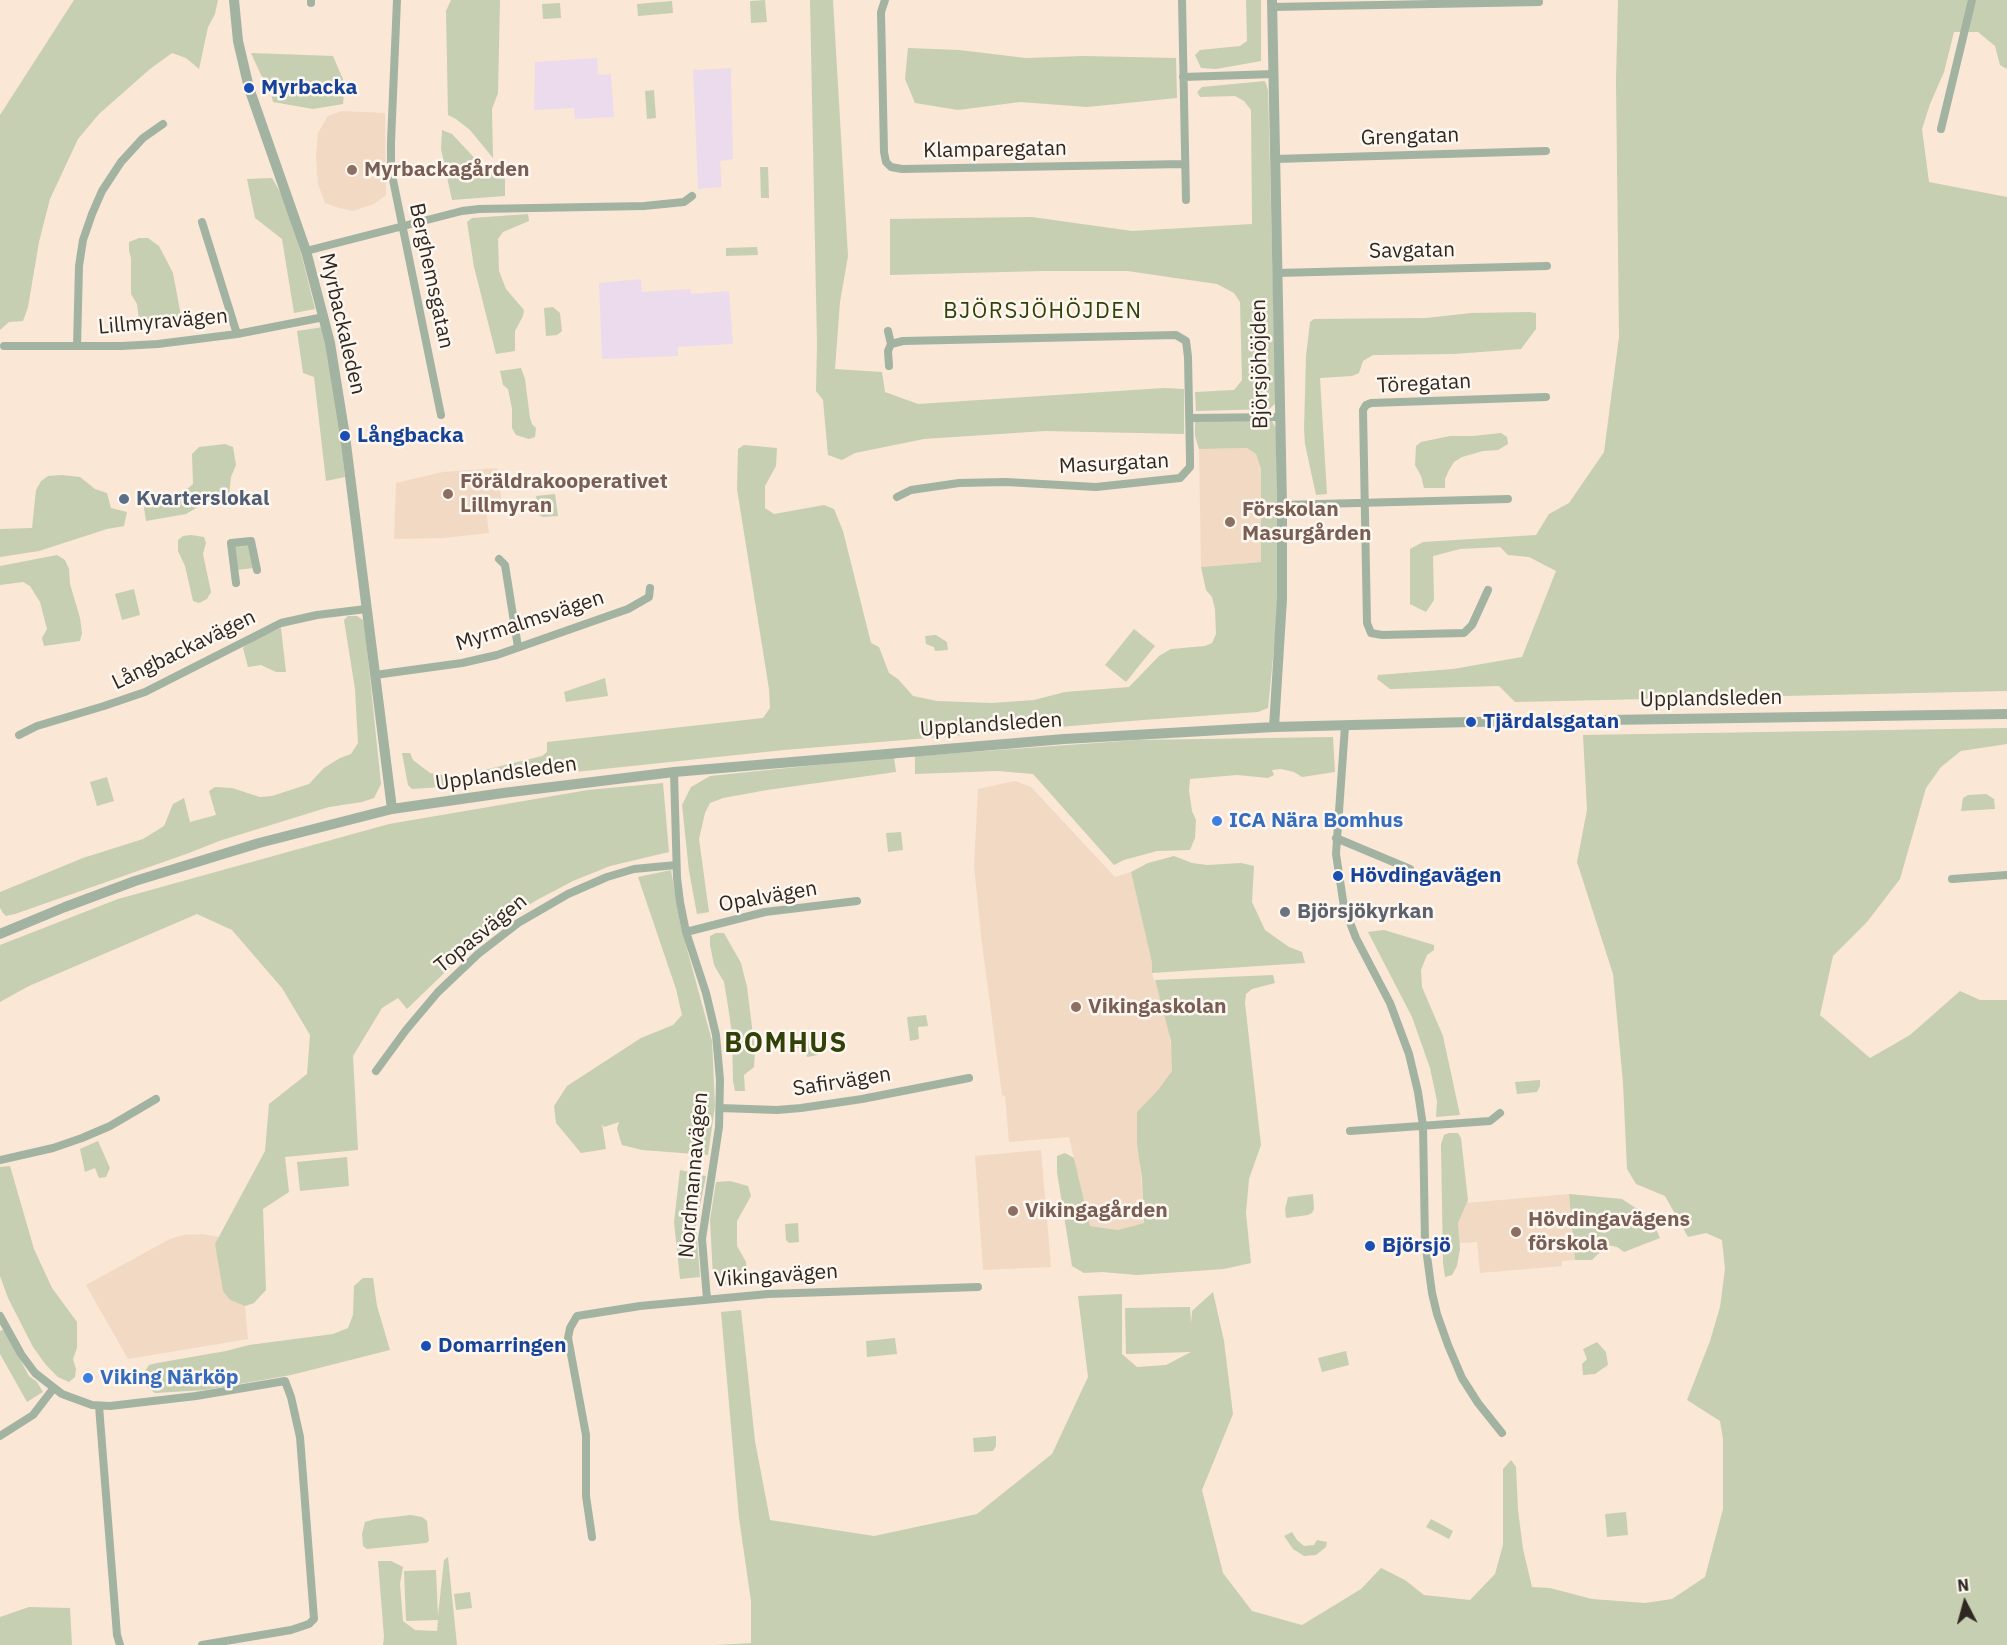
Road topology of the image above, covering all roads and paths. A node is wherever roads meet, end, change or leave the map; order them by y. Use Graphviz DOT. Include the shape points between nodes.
graph roads {
  1 [pos="234,0"];
  2 [pos="397,0"];
  3 [pos="885,0"];
  4 [pos="1182,0"];
  5 [pos="1972,0"];
  6 [pos="1539,2"];
  7 [pos="1272,4"];
  8 [pos="1274,74"];
  9 [pos="1183,77"];
  10 [pos="163,124"];
  11 [pos="1941,129"];
  12 [pos="1546,151"];
  13 [pos="1275,159"];
  14 [pos="1185,164"];
  15 [pos="888,165"];
  16 [pos="885,176"];
  17 [pos="692,196"];
  18 [pos="1186,200"];
  19 [pos="202,222"];
  20 [pos="403,226"];
  21 [pos="306,251"];
  22 [pos="1547,266"];
  23 [pos="1278,273"];
  24 [pos="324,317"];
  25 [pos="888,331"];
  26 [pos="237,334"];
  27 [pos="891,344"];
  28 [pos="4,346"];
  29 [pos="77,346"];
  30 [pos="889,366"];
  31 [pos="1546,397"];
  32 [pos="441,415"];
  33 [pos="1280,417"];
  34 [pos="1190,418"];
  35 [pos="897,497"];
  36 [pos="1508,499"];
  37 [pos="1365,503"];
  38 [pos="1282,505"];
  39 [pos="499,559"];
  40 [pos="257,570"];
  41 [pos="236,583"];
  42 [pos="650,588"];
  43 [pos="1488,590"];
  44 [pos="366,609"];
  45 [pos="518,647"];
  46 [pos="375,675"];
  47 [pos="2007,714"];
  48 [pos="1345,726"];
  49 [pos="1274,727"];
  50 [pos="19,735"];
  51 [pos="674,772"];
  52 [pos="392,809"];
  53 [pos="1336,838"];
  54 [pos="676,865"];
  55 [pos="1410,869"];
  56 [pos="2007,875"];
  57 [pos="1952,879"];
  58 [pos="857,901"];
  59 [pos="686,932"];
  60 [pos="0,934"];
  61 [pos="376,1071"];
  62 [pos="969,1078"];
  63 [pos="156,1099"];
  64 [pos="720,1108"];
  65 [pos="1500,1113"];
  66 [pos="1423,1126"];
  67 [pos="1350,1131"];
  68 [pos="0,1160"];
  69 [pos="978,1287"];
  70 [pos="707,1299"];
  71 [pos="0,1316"];
  72 [pos="54,1389"];
  73 [pos="99,1406"];
  74 [pos="1502,1433"];
  75 [pos="0,1436"];
  76 [pos="592,1537"];
  77 [pos="120,1645"];
  78 [pos="202,1645"];
  1 -- 21 [label="street, Myrbackaleden" via="249,88"];
  2 -- 20 [label="street, Berghemsgatan" via="391,170"];
  3 -- 15 [label="street" via="881,12 884,152"];
  4 -- 9 [label="street"];
  5 -- 11 [label="street"];
  6 -- 7 [label="street"];
  7 -- 8 [label="street, Björsjöhöjden"];
  8 -- 9 [label="street"];
  8 -- 13 [label="street, Björsjöhöjden"];
  9 -- 14 [label="street"];
  10 -- 29 [label="street" via="121,162 92,214 79,266"];
  12 -- 13 [label="street, Grengatan"];
  13 -- 23 [label="street, Björsjöhöjden"];
  14 -- 15 [label="street, Klamparegatan" via="902,170"];
  14 -- 18 [label="street"];
  15 -- 16 [label="street"];
  17 -- 20 [label="street" via="684,202 644,206 479,209"];
  19 -- 26 [label="street"];
  20 -- 21 [label="street"];
  20 -- 32 [label="street, Berghemsgatan"];
  21 -- 24 [label="street, Myrbackaleden"];
  22 -- 23 [label="street, Savgatan"];
  23 -- 33 [label="street, Björsjöhöjden"];
  24 -- 26 [label="street, Lillmyravägen"];
  24 -- 44 [label="street, Myrbackaleden" via="338,385"];
  25 -- 27 [label="street"];
  26 -- 29 [label="street, Lillmyravägen" via="158,344"];
  27 -- 30 [label="street"];
  27 -- 34 [label="street" via="903,340 1176,335 1187,346"];
  28 -- 29 [label="street, Lillmyravägen"];
  31 -- 37 [label="street, Töregatan" via="1366,405 1362,414"];
  33 -- 34 [label="street"];
  33 -- 38 [label="street, Björsjöhöjden"];
  34 -- 35 [label="street, Masurgatan" via="1190,467 1184,476 1174,480 1096,487 959,483 910,490"];
  36 -- 37 [label="street"];
  37 -- 38 [label="street"];
  37 -- 43 [label="street" via="1367,623 1371,633 1464,633 1472,625"];
  38 -- 49 [label="street, Björsjöhöjden" via="1281,642"];
  39 -- 45 [label="street" via="505,565"];
  40 -- 41 [label="street" via="251,541 231,543"];
  42 -- 45 [label="street, Myrmalmsvägen" via="649,597 628,609"];
  44 -- 46 [label="street, Myrbackaleden"];
  44 -- 50 [label="street, Långbackavägen" via="281,623 152,689"];
  45 -- 46 [label="street, Myrmalmsvägen" via="478,661"];
  46 -- 52 [label="street, Myrbackaleden"];
  47 -- 48 [label="street, Upplandsleden"];
  48 -- 49 [label="street, Upplandsleden"];
  48 -- 53 [label="street"];
  49 -- 51 [label="street, Upplandsleden" via="1064,739"];
  51 -- 52 [label="street, Upplandsleden"];
  51 -- 54 [label="street, Nordmannavägen"];
  52 -- 60 [label="street, Upplandsleden" via="259,843 135,881"];
  53 -- 55 [label="street"];
  53 -- 66 [label="street" via="1338,876 1349,925 1390,1003 1409,1054"];
  54 -- 59 [label="street, Nordmannavägen"];
  54 -- 61 [label="street, Topasvägen" via="607,876 518,923 438,992"];
  56 -- 57 [label="street"];
  58 -- 59 [label="street, Opalvägen" via="765,912"];
  59 -- 64 [label="street, Nordmannavägen" via="716,1035"];
  62 -- 64 [label="street, Safirvägen" via="801,1108"];
  63 -- 68 [label="street" via="82,1138"];
  64 -- 70 [label="street, Nordmannavägen" via="702,1239"];
  65 -- 66 [label="street" via="1490,1121"];
  66 -- 67 [label="street"];
  66 -- 74 [label="street" via="1425,1241 1432,1293 1462,1378"];
  69 -- 70 [label="street, Vikingavägen"];
  70 -- 76 [label="street, Vikingavägen" via="577,1316 570,1328 568,1338 586,1435 586,1496"];
  71 -- 72 [label="street" via="25,1361"];
  72 -- 73 [label="street"];
  72 -- 75 [label="street" via="33,1415"];
  73 -- 77 [label="street"];
  73 -- 78 [label="street" via="196,1396 285,1381 300,1437 314,1619 291,1630"];
}
